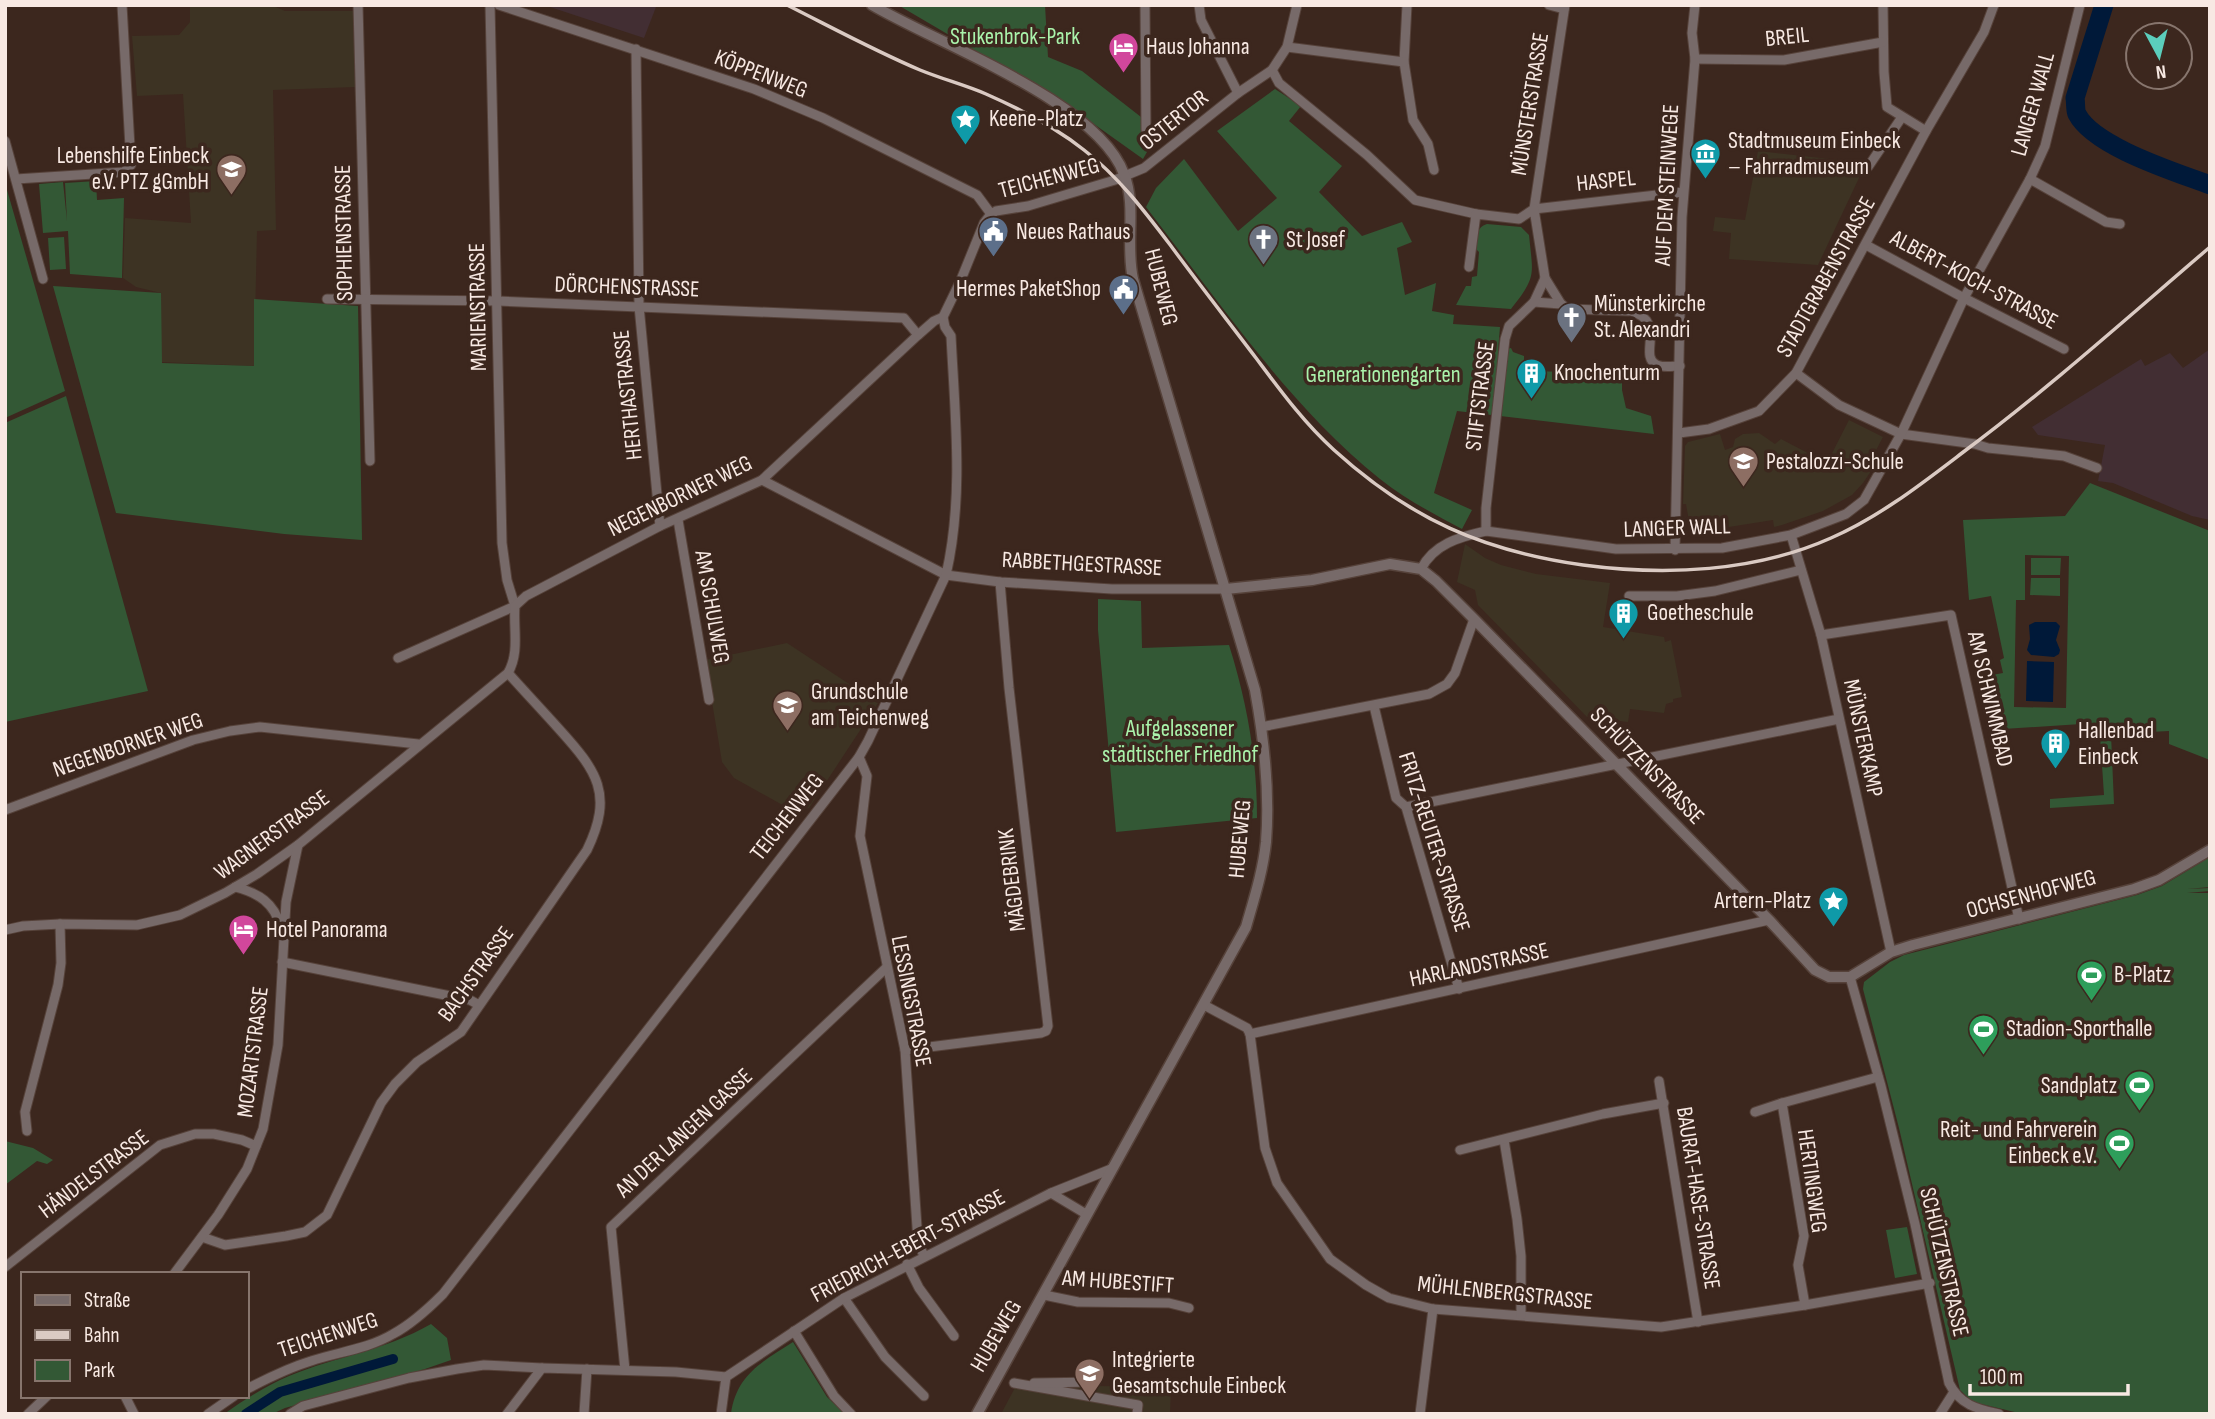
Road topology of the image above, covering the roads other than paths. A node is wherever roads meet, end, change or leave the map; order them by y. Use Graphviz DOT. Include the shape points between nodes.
graph roads {
  1 [pos="122,5"];
  2 [pos="358,5"];
  3 [pos="490,5"];
  4 [pos="499,5"];
  5 [pos="1145,5"];
  6 [pos="1199,5"];
  7 [pos="1297,5"];
  8 [pos="1406,5"];
  9 [pos="1549,5"];
  10 [pos="1695,5"];
  11 [pos="1883,5"];
  12 [pos="1994,5"];
  13 [pos="2080,5"];
  14 [pos="877,7"];
  15 [pos="1565,7"];
  16 [pos="1883,42"];
  17 [pos="1287,47"];
  18 [pos="636,49"];
  19 [pos="1695,59"];
  20 [pos="1404,62"];
  21 [pos="1272,70"];
  22 [pos="1242,91"];
  23 [pos="1902,117"];
  24 [pos="1146,130"];
  25 [pos="1926,131"];
  26 [pos="5,141"];
  27 [pos="1868,167"];
  28 [pos="1434,170"];
  29 [pos="1125,176"];
  30 [pos="16,179"];
  31 [pos="2030,179"];
  32 [pos="1683,192"];
  33 [pos="1534,209"];
  34 [pos="991,214"];
  35 [pos="1476,214"];
  36 [pos="2120,224"];
  37 [pos="1866,245"];
  38 [pos="1469,267"];
  39 [pos="1545,278"];
  40 [pos="43,279"];
  41 [pos="364,298"];
  42 [pos="1964,298"];
  43 [pos="327,299"];
  44 [pos="498,302"];
  45 [pos="1534,302"];
  46 [pos="1561,304"];
  47 [pos="639,306"];
  48 [pos="943,317"];
  49 [pos="918,335"];
  50 [pos="2064,349"];
  51 [pos="1680,366"];
  52 [pos="1796,373"];
  53 [pos="1679,433"];
  54 [pos="1901,434"];
  55 [pos="370,461"];
  56 [pos="2097,468"];
  57 [pos="762,480"];
  58 [pos="677,520"];
  59 [pos="660,526"];
  60 [pos="1486,531"];
  61 [pos="1791,535"];
  62 [pos="1675,550"];
  63 [pos="1421,569"];
  64 [pos="1801,570"];
  65 [pos="946,575"];
  66 [pos="1000,582"];
  67 [pos="1226,589"];
  68 [pos="1629,596"];
  69 [pos="515,606"];
  70 [pos="1474,619"];
  71 [pos="1821,635"];
  72 [pos="398,658"];
  73 [pos="508,673"];
  74 [pos="709,700"];
  75 [pos="1374,706"];
  76 [pos="1839,719"];
  77 [pos="1261,727"];
  78 [pos="418,744"];
  79 [pos="859,757"];
  80 [pos="1617,765"];
  81 [pos="1406,807"];
  82 [pos="5,810"];
  83 [pos="298,845"];
  84 [pos="2210,850"];
  85 [pos="236,887"];
  86 [pos="2019,919"];
  87 [pos="1769,920"];
  88 [pos="60,924"];
  89 [pos="5,930"];
  90 [pos="284,935"];
  91 [pos="1891,951"];
  92 [pos="282,962"];
  93 [pos="886,968"];
  94 [pos="1855,975"];
  95 [pos="1459,989"];
  96 [pos="479,1005"];
  97 [pos="1203,1005"];
  98 [pos="1250,1034"];
  99 [pos="905,1050"];
  100 [pos="1878,1077"];
  101 [pos="1659,1081"];
  102 [pos="1664,1103"];
  103 [pos="1782,1103"];
  104 [pos="1755,1112"];
  105 [pos="27,1131"];
  106 [pos="1504,1140"];
  107 [pos="256,1146"];
  108 [pos="1460,1150"];
  109 [pos="1111,1169"];
  110 [pos="1051,1193"];
  111 [pos="1083,1212"];
  112 [pos="202,1237"];
  113 [pos="924,1256"];
  114 [pos="907,1264"];
  115 [pos="5,1267"];
  116 [pos="176,1272"];
  117 [pos="1930,1283"];
  118 [pos="1044,1295"];
  119 [pos="844,1298"];
  120 [pos="1805,1305"];
  121 [pos="1189,1308"];
  122 [pos="1433,1309"];
  123 [pos="1521,1315"];
  124 [pos="1698,1322"];
  125 [pos="794,1331"];
  126 [pos="954,1336"];
  127 [pos="542,1368"];
  128 [pos="587,1369"];
  129 [pos="625,1370"];
  130 [pos="726,1377"];
  131 [pos="1076,1382"];
  132 [pos="1096,1382"];
  133 [pos="994,1383"];
  134 [pos="1014,1383"];
  135 [pos="248,1388"];
  136 [pos="1954,1392"];
  137 [pos="1074,1394"];
  138 [pos="924,1395"];
  139 [pos="45,1398"];
  140 [pos="126,1398"];
  141 [pos="231,1398"];
  142 [pos="28,1414"];
  143 [pos="134,1414"];
  144 [pos="208,1414"];
  145 [pos="290,1414"];
  146 [pos="507,1414"];
  147 [pos="584,1414"];
  148 [pos="721,1414"];
  149 [pos="850,1414"];
  150 [pos="977,1414"];
  151 [pos="1137,1414"];
  152 [pos="1420,1414"];
  153 [pos="1940,1414"];
  154 [pos="1999,1414"];
  1 -- 30 [label="street" via="129,170"];
  2 -- 41 [label="street, SOPHIENSTRASSE"];
  3 -- 44 [label="street, MARIENSTRASSE"];
  4 -- 18 [label="street, KÖPPENWEG"];
  5 -- 24 [label="street"];
  6 -- 22 [label="street" via="1201,20"];
  7 -- 17 [label="street"];
  8 -- 20 [label="street"];
  9 -- 15 [label="street"];
  10 -- 19 [label="street, AUF DEM STEINWEGE"];
  11 -- 16 [label="street"];
  12 -- 25 [label="street, STADTGRABENSTRASSE" via="1984,32"];
  13 -- 31 [label="street, LANGER WALL" via="2045,146"];
  14 -- 29 [label="street" via="1051,99 1101,138"];
  15 -- 33 [label="street, MÜNSTERSTRASSE"];
  16 -- 19 [label="street, BREIL" via="1784,60"];
  16 -- 23 [label="street" via="1887,107"];
  17 -- 20 [label="street"];
  17 -- 21 [label="street"];
  18 -- 34 [label="street, KÖPPENWEG" via="823,118 977,195"];
  18 -- 47 [label="street, HERTHASTRASSE"];
  19 -- 32 [label="street, AUF DEM STEINWEGE"];
  20 -- 28 [label="street" via="1413,120 1428,144"];
  21 -- 22 [label="street, OSTERTOR"];
  21 -- 35 [label="street, HASPEL" via="1279,83 1415,200"];
  22 -- 29 [label="street, OSTERTOR" via="1144,169"];
  23 -- 25 [label="street"];
  23 -- 27 [label="street"];
  25 -- 37 [label="street, STADTGRABENSTRASSE"];
  26 -- 30 [label="street"];
  29 -- 34 [label="street, TEICHENWEG"];
  29 -- 67 [label="street, HUBEWEG" via="1131,203 1128,250 1133,279"];
  30 -- 40 [label="street"];
  31 -- 36 [label="street" via="2106,222"];
  31 -- 42 [label="street, LANGER WALL"];
  32 -- 33 [label="street, HASPEL"];
  32 -- 51 [label="street, AUF DEM STEINWEGE"];
  33 -- 35 [label="street, HASPEL" via="1519,219"];
  33 -- 39 [label="street, MÜNSTERSTRASSE"];
  34 -- 48 [label="street, TEICHENWEG"];
  35 -- 38 [label="street"];
  37 -- 42 [label="street, ALBERT-KOCH-STRASSE"];
  37 -- 52 [label="street, STADTGRABENSTRASSE"];
  39 -- 45 [label="street, STIFTSTRASSE"];
  39 -- 46 [label="street"];
  41 -- 43 [label="street, DÖRCHENSTRASSE"];
  41 -- 44 [label="street, DÖRCHENSTRASSE"];
  41 -- 55 [label="street, SOPHIENSTRASSE"];
  42 -- 50 [label="street, ALBERT-KOCH-STRASSE"];
  42 -- 54 [label="street, LANGER WALL"];
  44 -- 47 [label="street, DÖRCHENSTRASSE"];
  44 -- 69 [label="street, MARIENSTRASSE" via="502,543"];
  45 -- 46 [label="street"];
  45 -- 60 [label="street, STIFTSTRASSE" via="1509,326 1505,339"];
  46 -- 51 [label="street" via="1568,309 1641,314 1651,329 1653,363"];
  47 -- 49 [label="street, DÖRCHENSTRASSE" via="904,318"];
  47 -- 59 [label="street, HERTHASTRASSE"];
  48 -- 49 [label="street, NEGENBORNER WEG"];
  48 -- 65 [label="street, TEICHENWEG" via="951,336 958,497"];
  49 -- 57 [label="street, NEGENBORNER WEG"];
  51 -- 53 [label="street, AUF DEM STEINWEGE"];
  52 -- 53 [label="street, STADTGRABENSTRASSE" via="1759,411 1709,429"];
  52 -- 54 [label="street" via="1839,405"];
  53 -- 62 [label="street, AUF DEM STEINWEGE"];
  54 -- 56 [label="street" via="2064,456"];
  54 -- 61 [label="street, LANGER WALL" via="1864,500 1846,514"];
  57 -- 58 [label="street, NEGENBORNER WEG"];
  57 -- 65 [label="street, RABBETHGESTRASSE"];
  58 -- 59 [label="street, NEGENBORNER WEG"];
  58 -- 74 [label="street, AM SCHULWEG"];
  59 -- 69 [label="street, NEGENBORNER WEG"];
  60 -- 62 [label="street, LANGER WALL" via="1616,549"];
  60 -- 63 [label="street, LANGER WALL" via="1437,548"];
  61 -- 62 [label="street, LANGER WALL" via="1722,548"];
  61 -- 64 [label="street, MÜNSTERKAMP"];
  63 -- 67 [label="street, RABBETHGESTRASSE" via="1391,564 1312,580"];
  63 -- 70 [label="street, SCHÜTZENSTRASSE"];
  64 -- 68 [label="street" via="1715,592"];
  64 -- 71 [label="street, MÜNSTERKAMP"];
  65 -- 66 [label="street, RABBETHGESTRASSE"];
  65 -- 79 [label="street, TEICHENWEG"];
  66 -- 67 [label="street, RABBETHGESTRASSE" via="1112,589"];
  66 -- 99 [label="street, MÄGDEBRINK" via="1048,1026 1041,1033"];
  67 -- 77 [label="street, HUBEWEG"];
  69 -- 72 [label="street, NEGENBORNER WEG"];
  69 -- 73 [label="street" via="514,662"];
  70 -- 75 [label="street" via="1447,684 1430,694"];
  70 -- 80 [label="street, SCHÜTZENSTRASSE"];
  71 -- 76 [label="street, MÜNSTERKAMP"];
  71 -- 86 [label="street, AM SCHWIMMBAD" via="1951,615"];
  73 -- 78 [label="street"];
  73 -- 96 [label="street, BACHSTRASSE" via="587,760 601,804 598,828 587,850"];
  75 -- 77 [label="street"];
  75 -- 81 [label="street, FRITZ-REUTER-STRASSE" via="1396,798"];
  76 -- 80 [label="street"];
  76 -- 91 [label="street, MÜNSTERKAMP"];
  77 -- 97 [label="street, HUBEWEG" via="1266,842 1259,885 1245,926"];
  78 -- 82 [label="street, NEGENBORNER WEG" via="260,727 230,731 193,740"];
  78 -- 83 [label="street, WAGNERSTRASSE"];
  79 -- 93 [label="street, LESSINGSTRASSE" via="867,776 860,836"];
  79 -- 135 [label="street, TEICHENWEG" via="443,1294 392,1335 275,1373"];
  80 -- 81 [label="street"];
  80 -- 87 [label="street, SCHÜTZENSTRASSE"];
  81 -- 95 [label="street, FRITZ-REUTER-STRASSE"];
  83 -- 85 [label="street, WAGNERSTRASSE"];
  83 -- 90 [label="street, MOZARTSTRASSE"];
  84 -- 86 [label="street, OCHSENHOFWEG" via="2159,880"];
  85 -- 88 [label="street, WAGNERSTRASSE" via="180,915 137,925"];
  85 -- 90 [label="street, MOZARTSTRASSE" via="268,902"];
  86 -- 91 [label="street, OCHSENHOFWEG"];
  87 -- 94 [label="street, SCHÜTZENSTRASSE" via="1815,970 1829,977"];
  87 -- 95 [label="street, HARLANDSTRASSE"];
  88 -- 89 [label="street, WAGNERSTRASSE"];
  88 -- 105 [label="street" via="58,985 25,1112"];
  90 -- 92 [label="street, MOZARTSTRASSE"];
  91 -- 94 [label="street, OCHSENHOFWEG"];
  92 -- 96 [label="street"];
  92 -- 107 [label="street, MOZARTSTRASSE" via="278,1045"];
  93 -- 99 [label="street, LESSINGSTRASSE"];
  93 -- 129 [label="street, AN DER LANGEN GASSE" via="611,1227"];
  94 -- 100 [label="street, SCHÜTZENSTRASSE"];
  95 -- 98 [label="street, HARLANDSTRASSE"];
  96 -- 112 [label="street, BACHSTRASSE" via="461,1032 395,1083 327,1214 316,1226 286,1236 225,1245"];
  97 -- 98 [label="street" via="1247,1028"];
  97 -- 109 [label="street, HUBEWEG"];
  98 -- 122 [label="street, MÜHLENBERGSTRASSE" via="1265,1148 1277,1182 1308,1231 1330,1259 1366,1285 1389,1298"];
  99 -- 113 [label="street, LESSINGSTRASSE" via="918,1242"];
  100 -- 103 [label="street, HERTINGWEG"];
  100 -- 117 [label="street, SCHÜTZENSTRASSE"];
  101 -- 102 [label="street, BAURAT-HASE-STRASSE"];
  102 -- 106 [label="street"];
  102 -- 124 [label="street, BAURAT-HASE-STRASSE"];
  103 -- 104 [label="street, HERTINGWEG"];
  103 -- 120 [label="street, HERTINGWEG" via="1804,1237 1798,1265"];
  106 -- 108 [label="street"];
  106 -- 123 [label="street" via="1520,1244"];
  107 -- 112 [label="street, MOZARTSTRASSE" via="247,1169"];
  107 -- 115 [label="street, HÄNDELSTRASSE" via="214,1134 195,1134 160,1145"];
  109 -- 110 [label="street, FRIEDRICH-EBERT-STRASSE"];
  109 -- 111 [label="street, HUBEWEG"];
  110 -- 111 [label="street"];
  110 -- 113 [label="street, FRIEDRICH-EBERT-STRASSE"];
  111 -- 118 [label="street, HUBEWEG"];
  112 -- 116 [label="street, MOZARTSTRASSE"];
  113 -- 114 [label="street, FRIEDRICH-EBERT-STRASSE"];
  114 -- 119 [label="street, FRIEDRICH-EBERT-STRASSE"];
  114 -- 126 [label="street"];
  117 -- 120 [label="street, MÜHLENBERGSTRASSE"];
  117 -- 136 [label="street, SCHÜTZENSTRASSE"];
  118 -- 121 [label="street, AM HUBESTIFT" via="1078,1302 1169,1303"];
  118 -- 133 [label="street, HUBEWEG"];
  119 -- 125 [label="street, FRIEDRICH-EBERT-STRASSE"];
  119 -- 138 [label="street" via="897,1372"];
  120 -- 124 [label="street, MÜHLENBERGSTRASSE"];
  122 -- 123 [label="street, MÜHLENBERGSTRASSE"];
  122 -- 152 [label="street"];
  123 -- 124 [label="street, MÜHLENBERGSTRASSE" via="1661,1327"];
  125 -- 130 [label="street, FRIEDRICH-EBERT-STRASSE"];
  125 -- 149 [label="street"];
  127 -- 128 [label="street"];
  127 -- 145 [label="street" via="484,1365 397,1380 303,1406"];
  127 -- 146 [label="street"];
  128 -- 129 [label="street"];
  128 -- 147 [label="street"];
  129 -- 130 [label="street"];
  130 -- 148 [label="street"];
  131 -- 132 [label="street"];
  131 -- 134 [label="street"];
  131 -- 137 [label="street"];
  133 -- 134 [label="street"];
  133 -- 150 [label="street, HUBEWEG"];
  134 -- 137 [label="street"];
  136 -- 153 [label="street"];
  136 -- 154 [label="street" via="1975,1408"];
  137 -- 151 [label="street" via="1139,1405"];
  139 -- 142 [label="street"];
  140 -- 143 [label="street"];
  141 -- 144 [label="street"];
}
